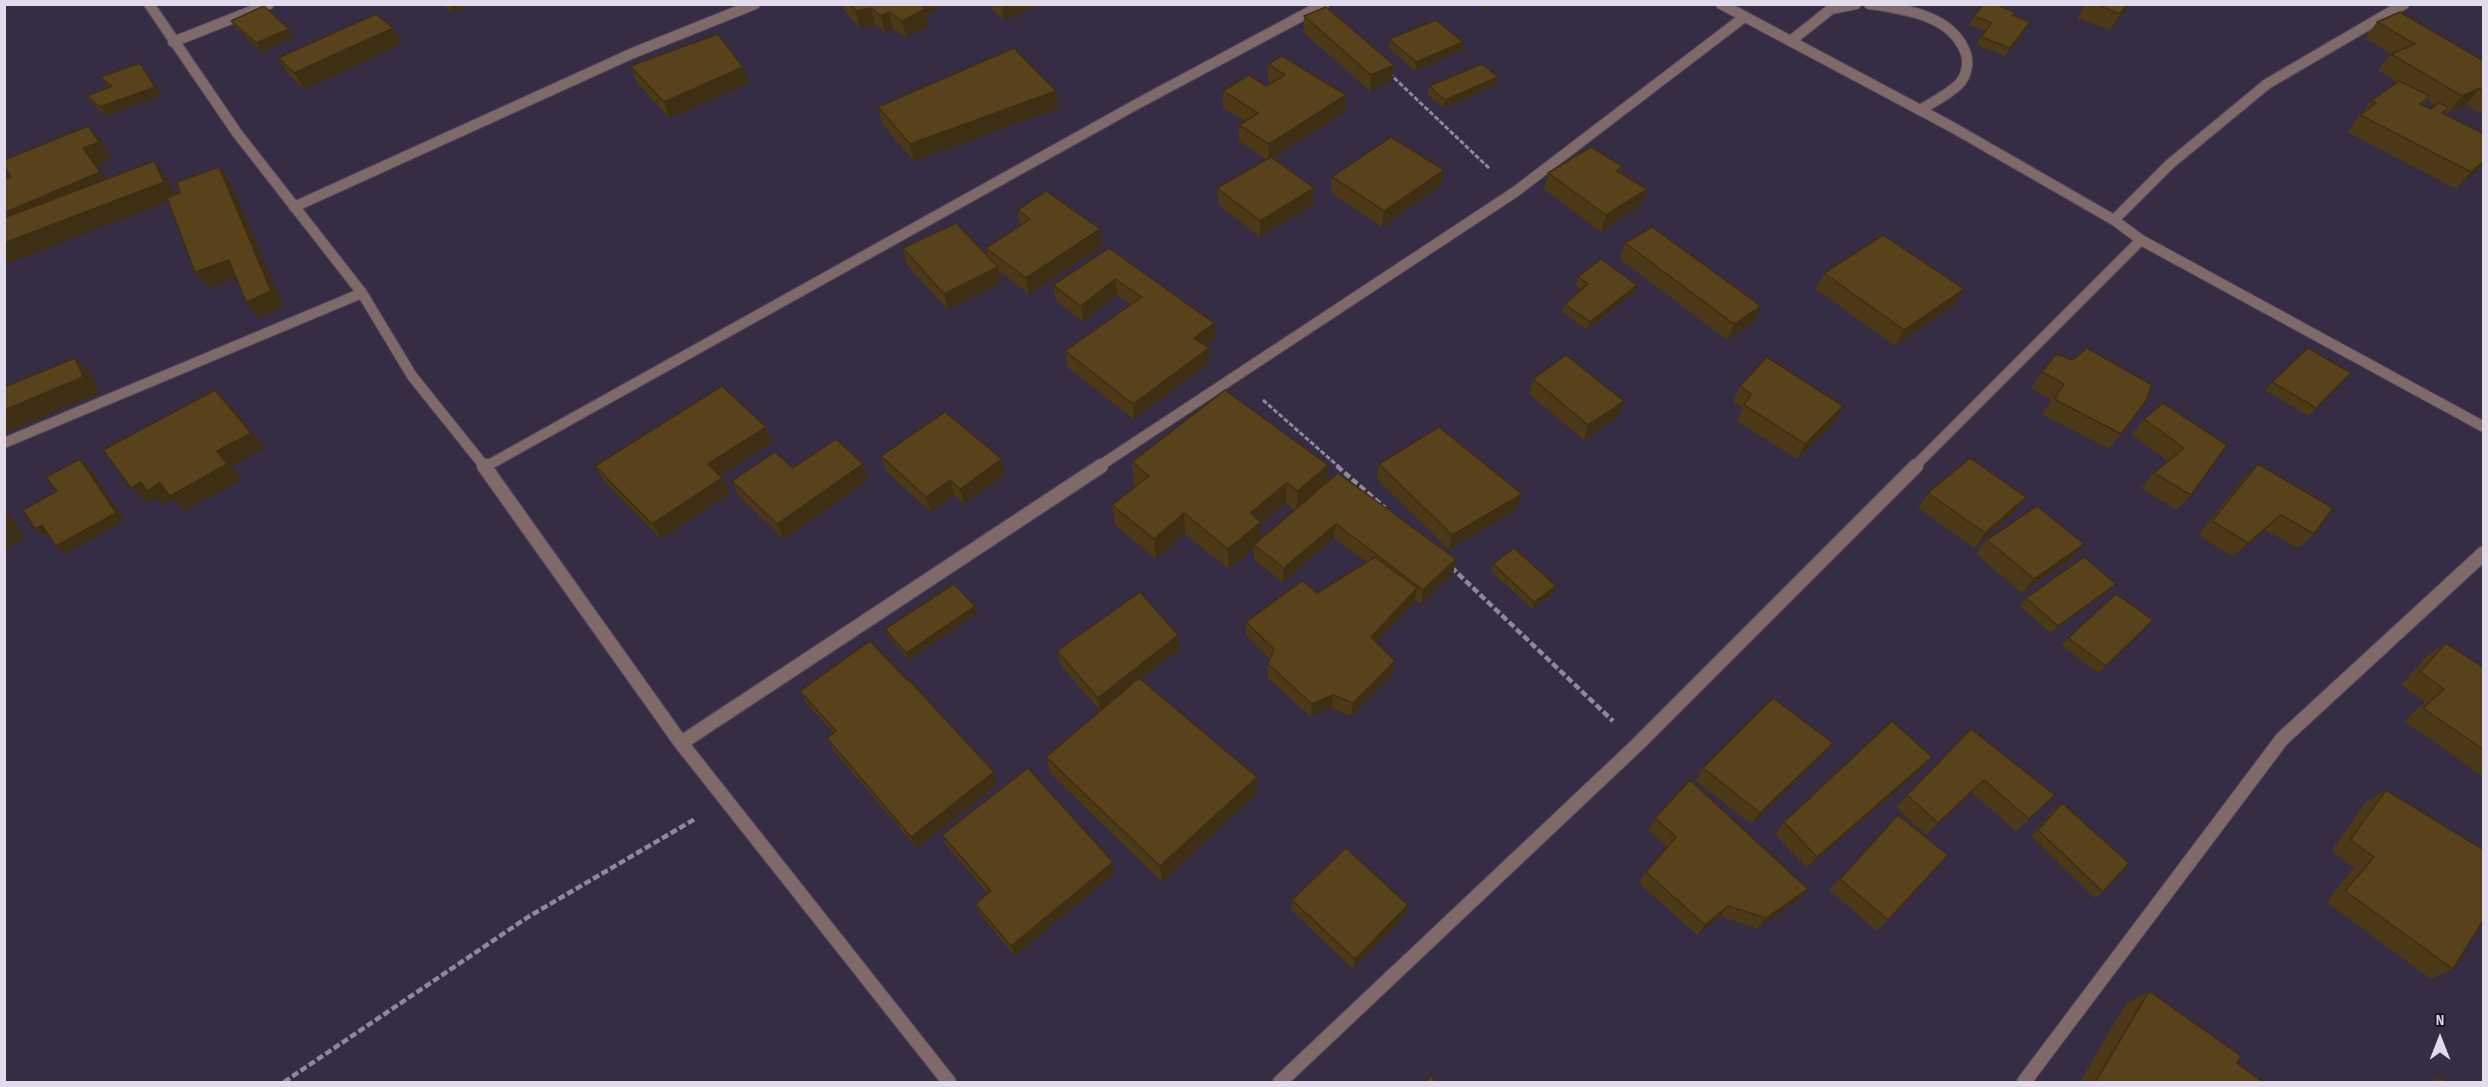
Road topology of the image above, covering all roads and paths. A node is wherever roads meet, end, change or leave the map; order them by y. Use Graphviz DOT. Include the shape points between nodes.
graph roads {
  1 [pos="149,4"];
  2 [pos="269,4"];
  3 [pos="755,4"];
  4 [pos="1324,4"];
  5 [pos="1721,4"];
  6 [pos="1856,4"];
  7 [pos="1869,4"];
  8 [pos="2404,4"];
  9 [pos="1743,18"];
  10 [pos="1792,40"];
  11 [pos="173,42"];
  12 [pos="1385,68"];
  13 [pos="1920,110"];
  14 [pos="1515,192"];
  15 [pos="294,207"];
  16 [pos="2114,220"];
  17 [pos="2141,240"];
  18 [pos="362,293"];
  19 [pos="1235,376"];
  20 [pos="2484,427"];
  21 [pos="4,443"];
  22 [pos="485,467"];
  23 [pos="1393,515"];
  24 [pos="2484,553"];
  25 [pos="1445,561"];
  26 [pos="681,743"];
  27 [pos="1637,745"];
  28 [pos="725,801"];
  29 [pos="284,1083"];
  30 [pos="949,1083"];
  31 [pos="1280,1083"];
  32 [pos="2024,1083"];
  1 -- 11 [label="street"];
  2 -- 11 [label="street"];
  3 -- 15 [label="street" via="633,53"];
  4 -- 22 [label="street"];
  5 -- 9 [label="street"];
  6 -- 10 [label="street" via="1831,9"];
  7 -- 13 [label="street" via="1906,10 1938,21 1964,45 1967,62 1959,83"];
  8 -- 16 [label="street" via="2267,84 2170,164"];
  9 -- 10 [label="street"];
  9 -- 14 [label="street"];
  10 -- 13 [label="street"];
  11 -- 15 [label="street"];
  12 -- 14 [label="path"];
  13 -- 16 [label="street"];
  14 -- 19 [label="street"];
  15 -- 18 [label="street"];
  16 -- 17 [label="street"];
  17 -- 20 [label="street"];
  17 -- 27 [label="street"];
  18 -- 21 [label="street"];
  18 -- 22 [label="street" via="412,376"];
  19 -- 23 [label="path"];
  19 -- 26 [label="street"];
  22 -- 26 [label="street"];
  24 -- 32 [label="street" via="2282,739"];
  25 -- 27 [label="path"];
  26 -- 28 [label="street"];
  27 -- 31 [label="street"];
  28 -- 29 [label="path" via="528,917"];
  28 -- 30 [label="street"];
}
